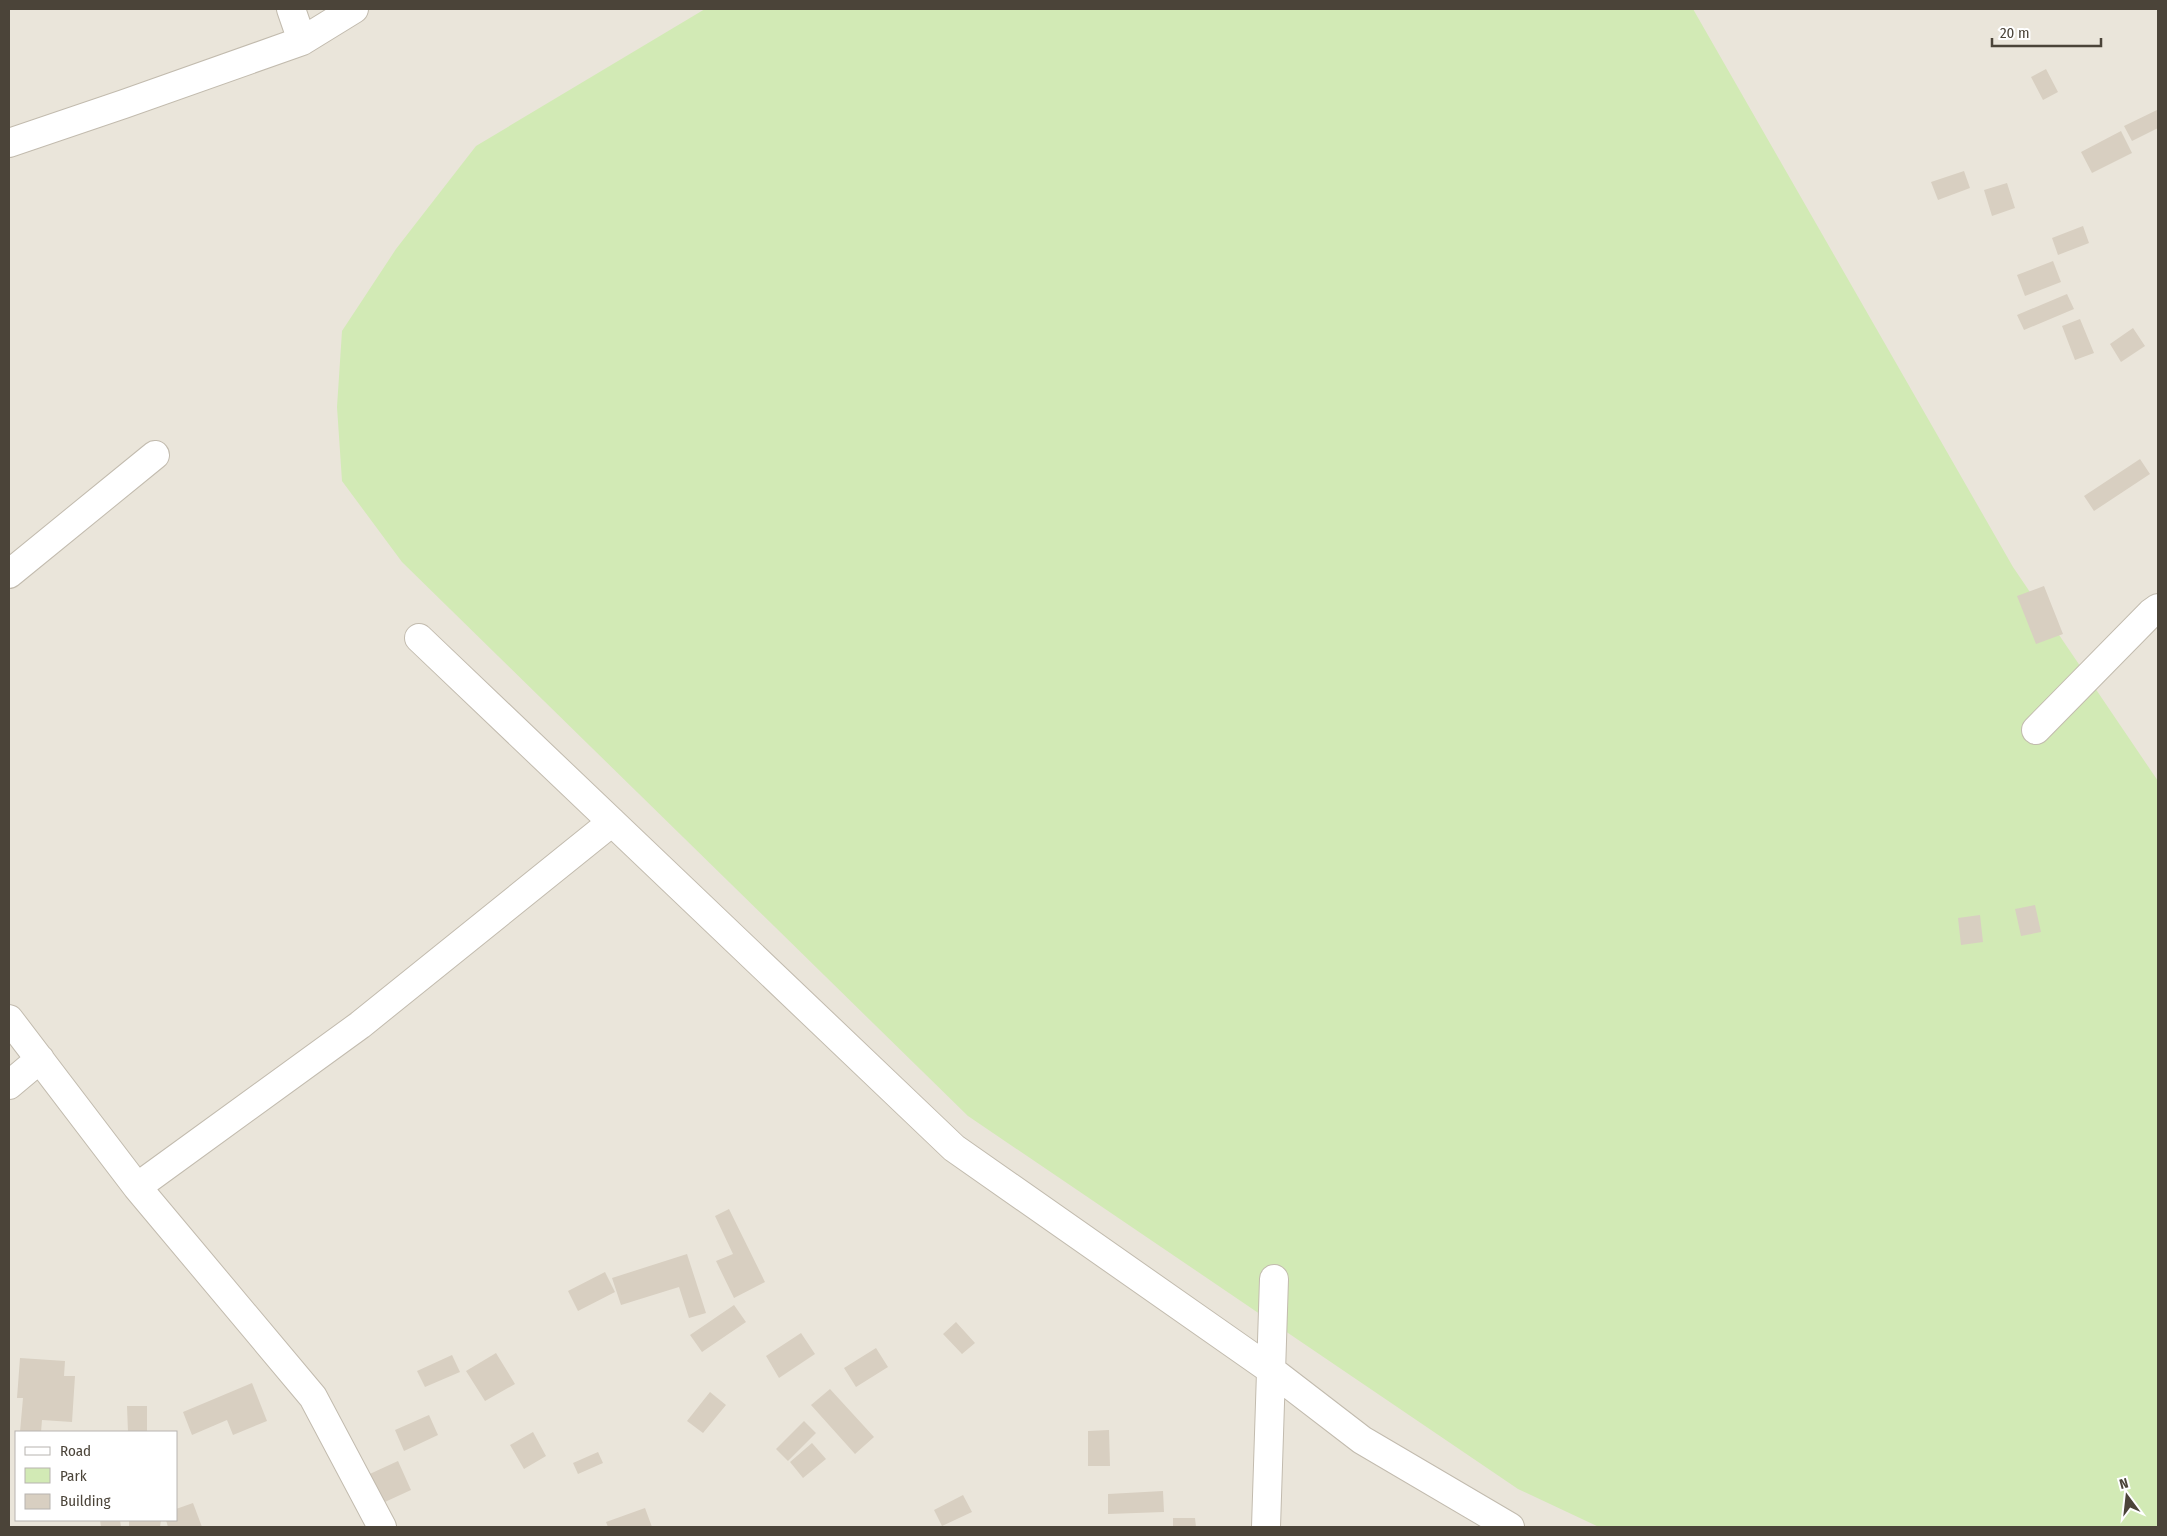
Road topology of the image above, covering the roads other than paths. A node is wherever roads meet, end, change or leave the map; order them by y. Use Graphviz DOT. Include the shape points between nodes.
graph roads {
  1 [pos="291,9"];
  2 [pos="354,9"];
  3 [pos="302,41"];
  4 [pos="9,143"];
  5 [pos="155,455"];
  6 [pos="9,574"];
  7 [pos="2158,608"];
  8 [pos="419,638"];
  9 [pos="2036,730"];
  10 [pos="612,822"];
  11 [pos="9,1019"];
  12 [pos="40,1059"];
  13 [pos="9,1085"];
  14 [pos="138,1187"];
  15 [pos="1274,1279"];
  16 [pos="1271,1370"];
  17 [pos="382,1527"];
  18 [pos="1266,1527"];
  19 [pos="1510,1527"];
  1 -- 3 [label="street"];
  2 -- 3 [label="street"];
  3 -- 4 [label="street"];
  5 -- 6 [label="street"];
  7 -- 9 [label="street"];
  8 -- 10 [label="street"];
  10 -- 14 [label="street" via="360,1025"];
  10 -- 16 [label="street" via="954,1148"];
  11 -- 12 [label="street"];
  12 -- 13 [label="street"];
  12 -- 14 [label="street"];
  14 -- 17 [label="street" via="313,1397"];
  15 -- 16 [label="street"];
  16 -- 18 [label="street"];
  16 -- 19 [label="street" via="1362,1440"];
}
